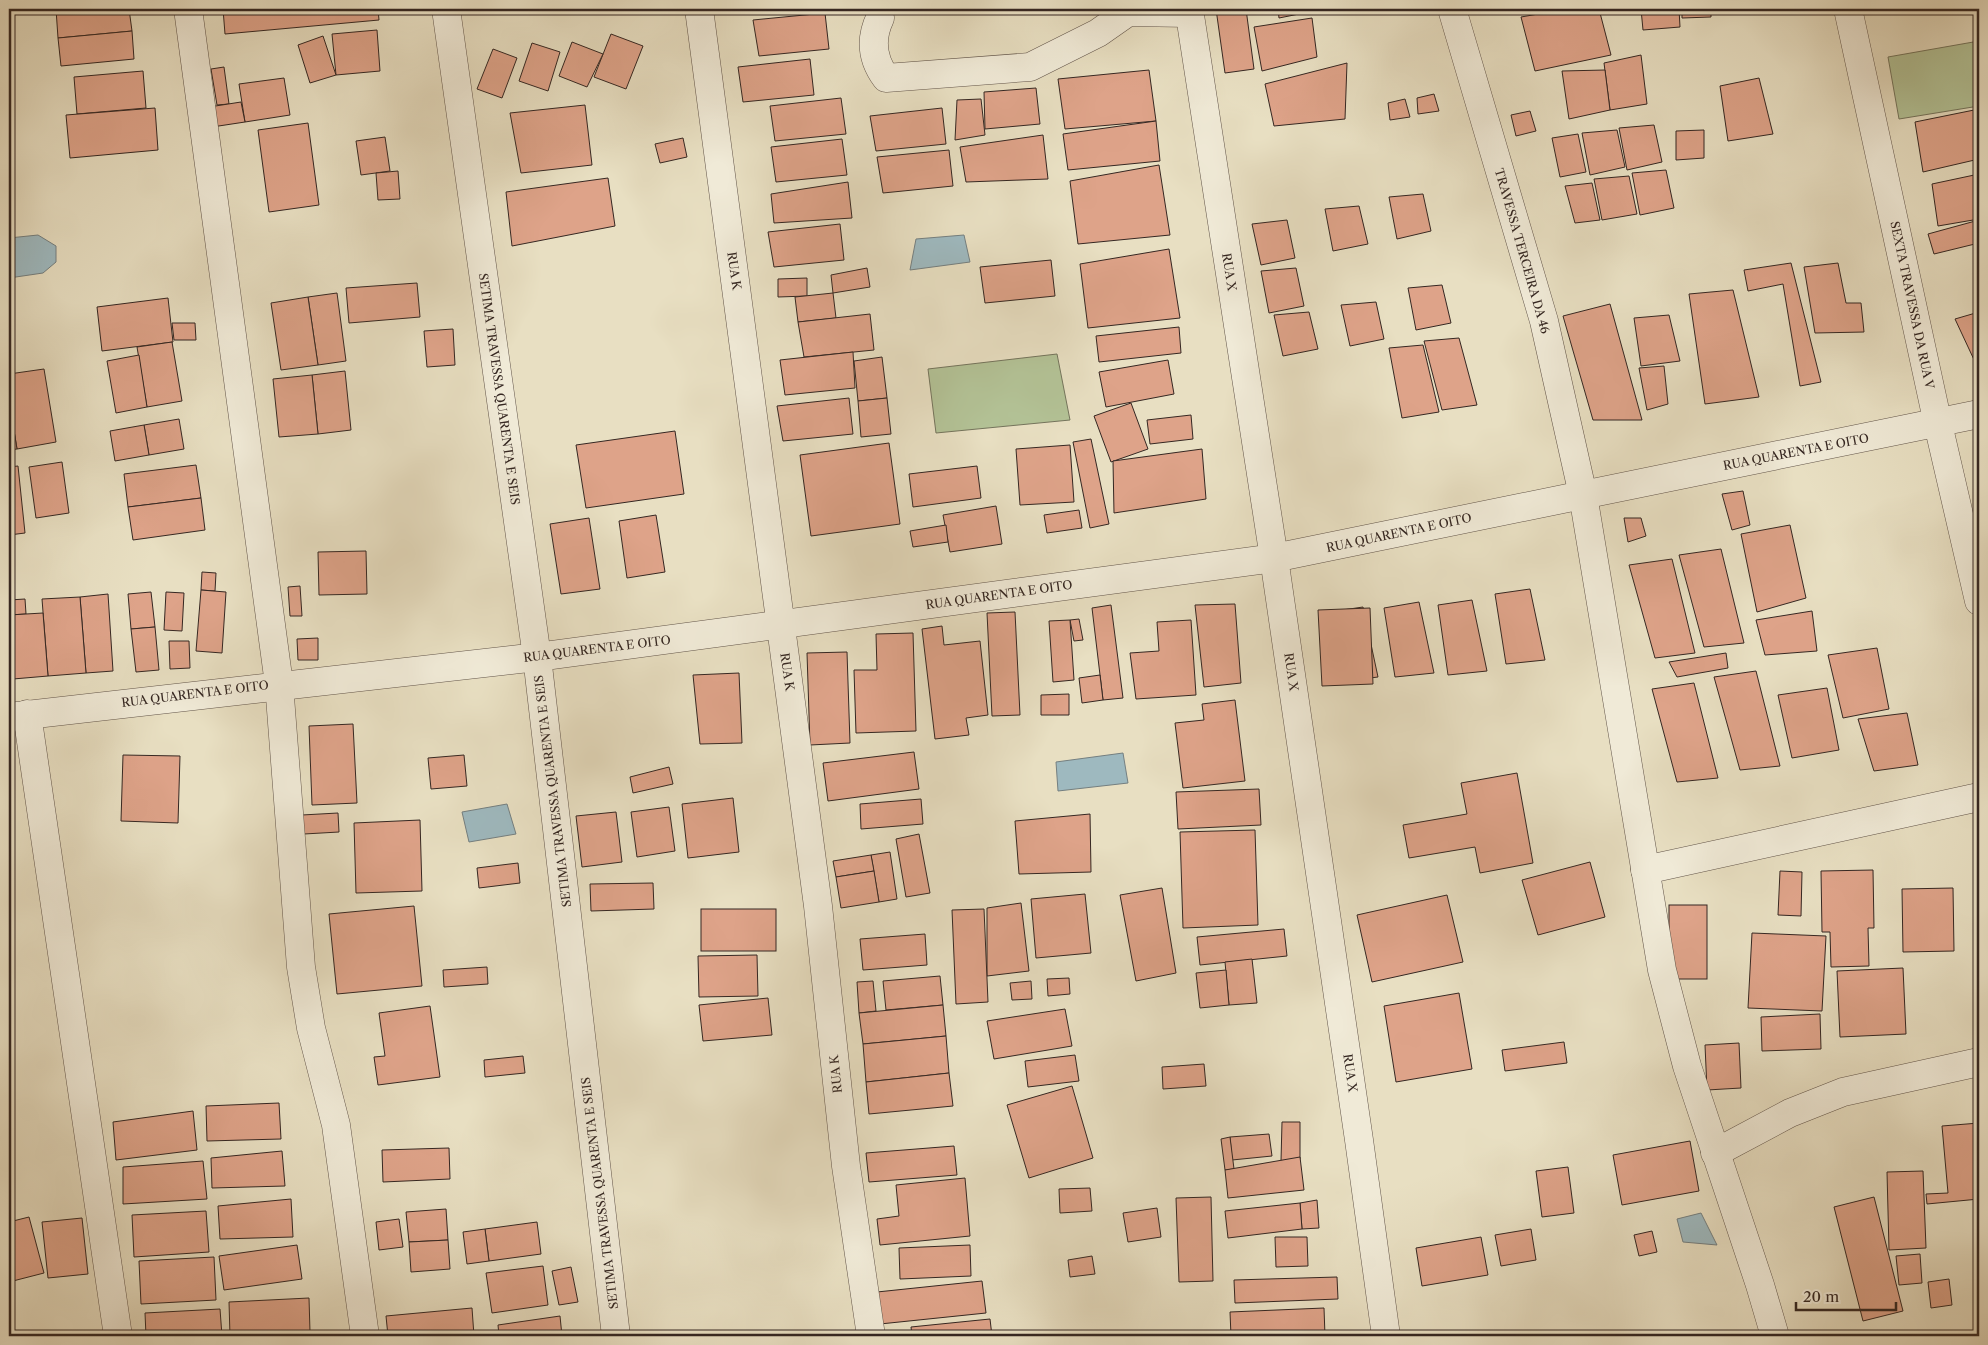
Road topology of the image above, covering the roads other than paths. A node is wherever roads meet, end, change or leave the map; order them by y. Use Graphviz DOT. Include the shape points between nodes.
graph roads {
  1 [pos="188,9"];
  2 [pos="446,9"];
  3 [pos="699,9"];
  4 [pos="1452,9"];
  5 [pos="1848,9"];
  6 [pos="1189,11"];
  7 [pos="880,18"];
  8 [pos="1979,414"];
  9 [pos="1938,424"];
  10 [pos="1583,496"];
  11 [pos="1274,558"];
  12 [pos="1979,601"];
  13 [pos="781,624"];
  14 [pos="537,657"];
  15 [pos="279,684"];
  16 [pos="18,716"];
  17 [pos="1979,797"];
  18 [pos="1645,870"];
  19 [pos="1979,1062"];
  20 [pos="1715,1154"];
  21 [pos="118,1336"];
  22 [pos="365,1336"];
  23 [pos="616,1336"];
  24 [pos="871,1336"];
  25 [pos="1386,1336"];
  26 [pos="1775,1336"];
  1 -- 15 [label="street"];
  2 -- 14 [label="street, SETIMA TRAVESSA QUARENTA E SEIS"];
  3 -- 13 [label="street, RUA K"];
  4 -- 10 [label="street, TRAVESSA TERCEIRA DA 46" via="1544,322"];
  5 -- 9 [label="street, SEXTA TRAVESSA DA RUA V"];
  6 -- 7 [label="street" via="1128,12 1098,32 1030,67 886,78 876,64 873,32"];
  6 -- 11 [label="street, RUA X"];
  8 -- 9 [label="street, RUA QUARENTA E OITO"];
  9 -- 10 [label="street, RUA QUARENTA E OITO"];
  9 -- 12 [label="street, SEXTA TRAVESSA DA RUA V"];
  10 -- 11 [label="street, RUA QUARENTA E OITO"];
  10 -- 18 [label="street, TRAVESSA TERCEIRA DA 46"];
  11 -- 13 [label="street, RUA QUARENTA E OITO"];
  11 -- 25 [label="street, RUA X"];
  13 -- 14 [label="street, RUA QUARENTA E OITO"];
  13 -- 24 [label="street, RUA K" via="818,906 846,1166"];
  14 -- 15 [label="street, RUA QUARENTA E OITO"];
  14 -- 23 [label="street, SETIMA TRAVESSA QUARENTA E SEIS"];
  15 -- 16 [label="street, RUA QUARENTA E OITO"];
  15 -- 22 [label="street" via="301,967 311,1028 336,1125"];
  16 -- 21 [label="street"];
  17 -- 18 [label="street"];
  18 -- 20 [label="street, TRAVESSA TERCEIRA DA 46" via="1662,970 1687,1066"];
  19 -- 20 [label="street" via="1843,1092 1790,1113"];
  20 -- 26 [label="street, TRAVESSA TERCEIRA DA 46"];
}
